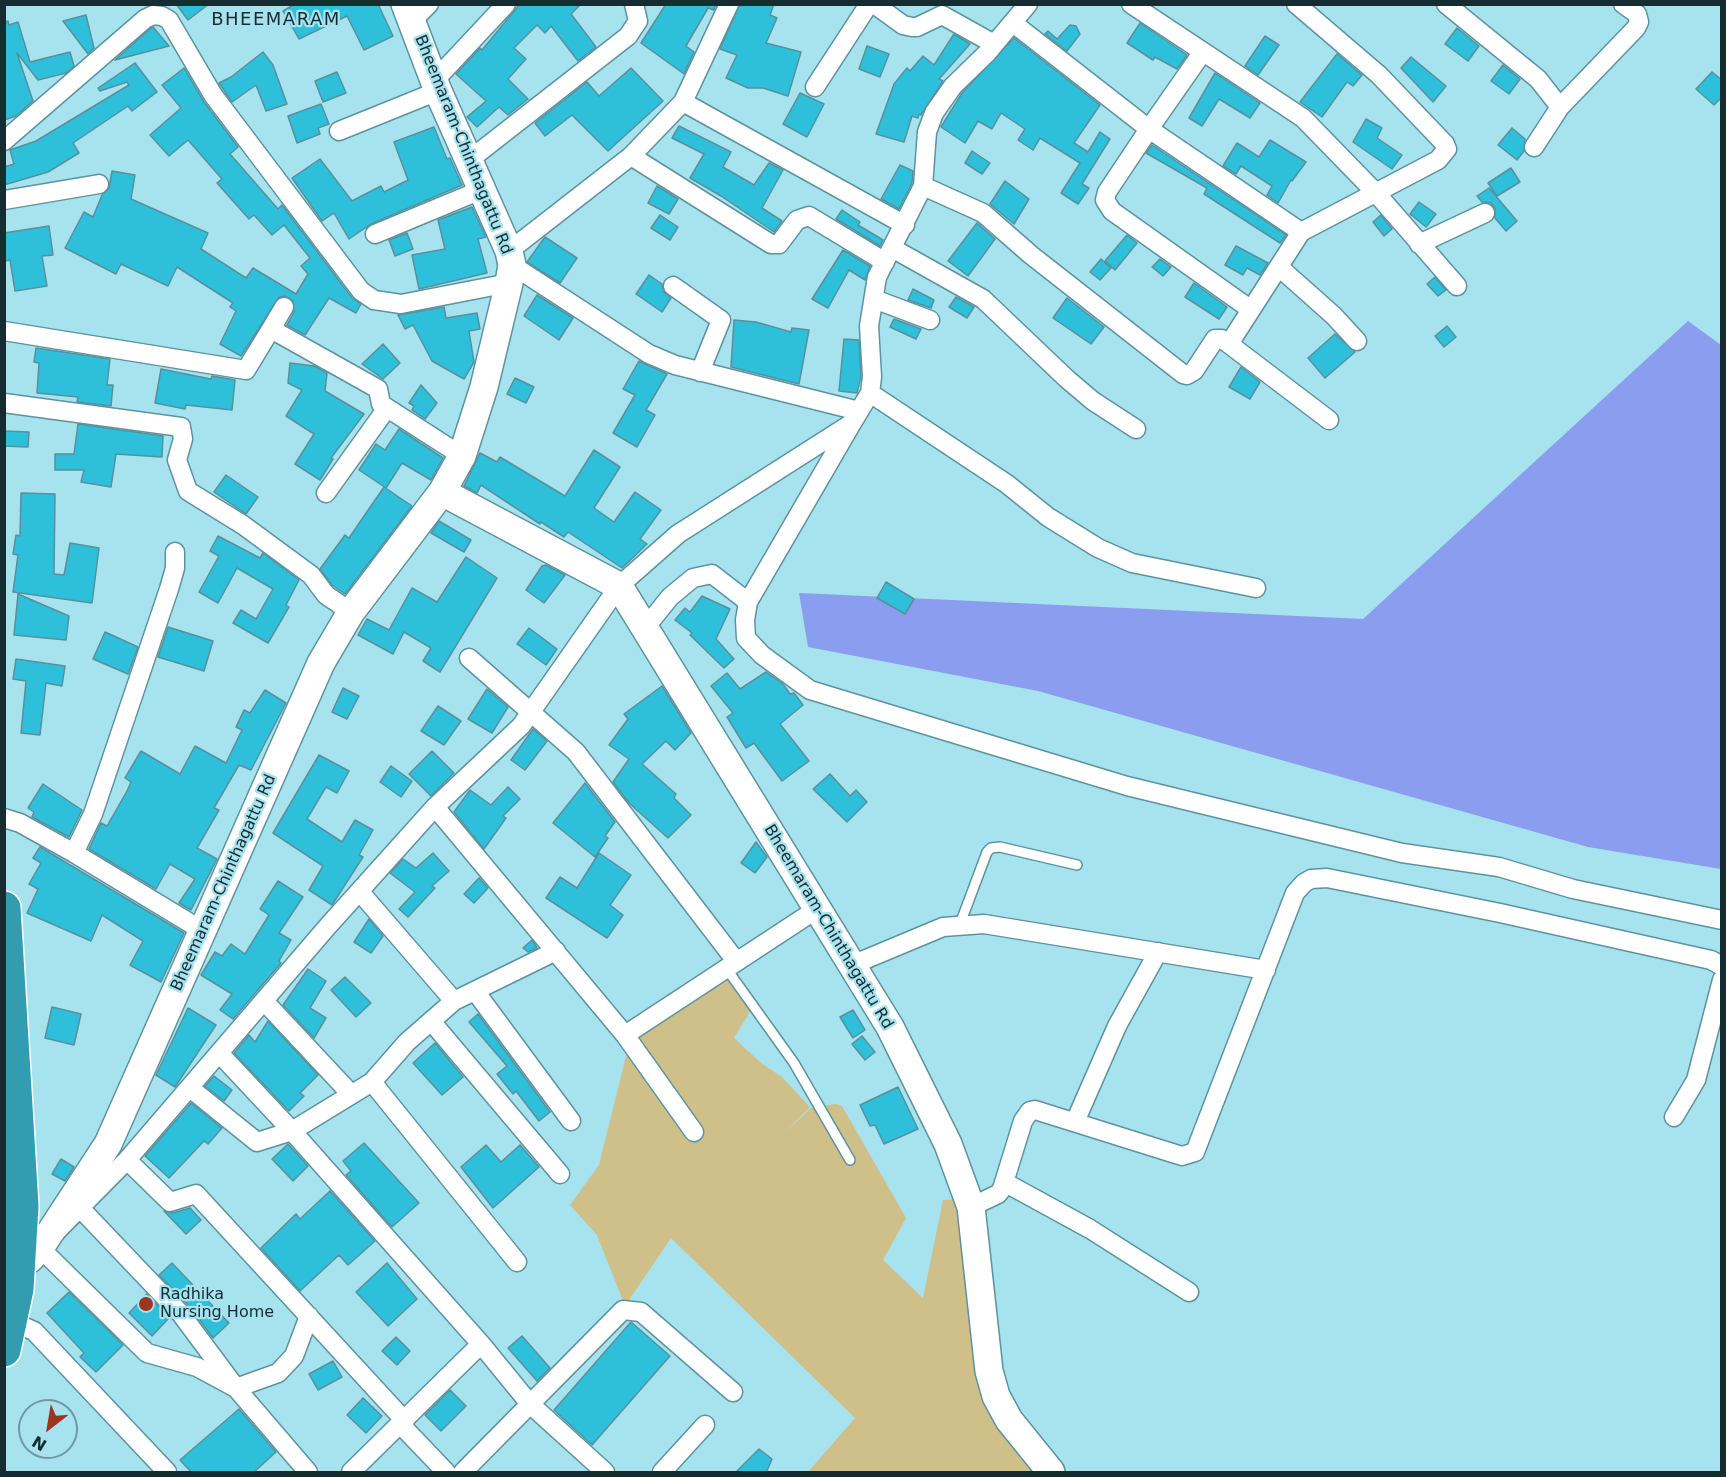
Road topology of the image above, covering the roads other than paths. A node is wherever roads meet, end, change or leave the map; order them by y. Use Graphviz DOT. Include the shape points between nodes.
graph roads {
  1 [pos="506,4"];
  2 [pos="634,4"];
  3 [pos="729,4"];
  4 [pos="868,4"];
  5 [pos="874,4"];
  6 [pos="1028,4"];
  7 [pos="1131,4"];
  8 [pos="1296,4"];
  9 [pos="1446,4"];
  10 [pos="1623,4"];
  11 [pos="415,10"];
  12 [pos="1013,23"];
  13 [pos="994,44"];
  14 [pos="1202,53"];
  15 [pos="437,85"];
  16 [pos="815,87"];
  17 [pos="683,102"];
  18 [pos="1560,107"];
  19 [pos="1149,129"];
  20 [pos="339,132"];
  21 [pos="4,141"];
  22 [pos="1534,147"];
  23 [pos="631,156"];
  24 [pos="468,161"];
  25 [pos="99,184"];
  26 [pos="923,186"];
  27 [pos="481,190"];
  28 [pos="1376,193"];
  29 [pos="4,200"];
  30 [pos="1485,213"];
  31 [pos="905,225"];
  32 [pos="1301,232"];
  33 [pos="375,234"];
  34 [pos="1419,244"];
  35 [pos="889,255"];
  36 [pos="510,266"];
  37 [pos="1279,267"];
  38 [pos="673,286"];
  39 [pos="1457,286"];
  40 [pos="874,299"];
  41 [pos="284,307"];
  42 [pos="1250,309"];
  43 [pos="930,320"];
  44 [pos="271,329"];
  45 [pos="4,331"];
  46 [pos="1357,341"];
  47 [pos="1229,344"];
  48 [pos="700,372"];
  49 [pos="870,393"];
  50 [pos="4,403"];
  51 [pos="387,408"];
  52 [pos="856,417"];
  53 [pos="1329,420"];
  54 [pos="1136,429"];
  55 [pos="462,456"];
  56 [pos="442,492"];
  57 [pos="326,493"];
  58 [pos="175,552"];
  59 [pos="619,586"];
  60 [pos="1256,588"];
  61 [pos="748,602"];
  62 [pos="351,612"];
  63 [pos="645,628"];
  64 [pos="469,658"];
  65 [pos="531,712"];
  66 [pos="435,807"];
  67 [pos="4,818"];
  68 [pos="74,853"];
  69 [pos="1077,865"];
  70 [pos="360,892"];
  71 [pos="4,908"];
  72 [pos="817,909"];
  73 [pos="1722,920"];
  74 [pos="960,924"];
  75 [pos="203,931"];
  76 [pos="556,951"];
  77 [pos="1158,952"];
  78 [pos="731,964"];
  79 [pos="852,965"];
  80 [pos="1722,966"];
  81 [pos="1266,970"];
  82 [pos="1722,980"];
  83 [pos="475,991"];
  84 [pos="264,1001"];
  85 [pos="454,1001"];
  86 [pos="431,1021"];
  87 [pos="625,1035"];
  88 [pos="220,1054"];
  89 [pos="372,1082"];
  90 [pos="190,1088"];
  91 [pos="350,1094"];
  92 [pos="1674,1117"];
  93 [pos="571,1121"];
  94 [pos="1075,1122"];
  95 [pos="292,1131"];
  96 [pos="694,1132"];
  97 [pos="127,1160"];
  98 [pos="850,1160"];
  99 [pos="560,1174"];
  100 [pos="1004,1182"];
  101 [pos="970,1207"];
  102 [pos="81,1209"];
  103 [pos="21,1257"];
  104 [pos="517,1262"];
  105 [pos="1189,1292"];
  106 [pos="309,1316"];
  107 [pos="8,1336"];
  108 [pos="481,1344"];
  109 [pos="236,1388"];
  110 [pos="733,1392"];
  111 [pos="530,1404"];
  112 [pos="403,1423"];
  113 [pos="705,1425"];
  114 [pos="167,1473"];
  115 [pos="308,1473"];
  116 [pos="351,1473"];
  117 [pos="446,1473"];
  118 [pos="463,1473"];
  119 [pos="605,1473"];
  120 [pos="662,1473"];
  121 [pos="1051,1473"];
  1 -- 15 [label="street"];
  2 -- 24 [label="street" via="638,21 628,36"];
  3 -- 17 [label="street"];
  4 -- 16 [label="street"];
  5 -- 13 [label="street" via="912,27 942,15"];
  6 -- 12 [label="street"];
  7 -- 14 [label="street"];
  8 -- 28 [label="street" via="1378,75 1445,144 1447,149 1438,160"];
  9 -- 18 [label="street" via="1539,80"];
  10 -- 18 [label="street" via="1637,14 1636,28"];
  11 -- 15 [label="street, Bheemaram-Chinthagattu Rd"];
  12 -- 13 [label="street"];
  12 -- 19 [label="street"];
  13 -- 26 [label="street" via="953,86 934,113 927,132"];
  14 -- 19 [label="street"];
  14 -- 28 [label="street" via="1303,118"];
  15 -- 20 [label="street"];
  15 -- 24 [label="street, Bheemaram-Chinthagattu Rd"];
  17 -- 23 [label="street"];
  17 -- 31 [label="street"];
  18 -- 22 [label="street"];
  19 -- 32 [label="street"];
  19 -- 42 [label="street" via="1107,192 1107,205"];
  21 -- 36 [label="street" via="145,19 162,16 169,20 213,95 361,291 374,300 401,303"];
  23 -- 35 [label="street" via="771,244 779,244 797,220 808,216"];
  23 -- 36 [label="street"];
  24 -- 27 [label="street, Bheemaram-Chinthagattu Rd"];
  25 -- 29 [label="street"];
  26 -- 31 [label="street"];
  26 -- 47 [label="street" via="983,213 1183,374 1194,371 1215,339"];
  27 -- 33 [label="street"];
  27 -- 36 [label="street, Bheemaram-Chinthagattu Rd"];
  28 -- 32 [label="street"];
  28 -- 34 [label="street"];
  30 -- 34 [label="street"];
  31 -- 35 [label="street"];
  32 -- 37 [label="street"];
  34 -- 39 [label="street"];
  35 -- 40 [label="street" via="877,278"];
  35 -- 54 [label="street" via="983,299 1067,379"];
  36 -- 48 [label="street" via="649,354"];
  36 -- 55 [label="street, Bheemaram-Chinthagattu Rd" via="484,387"];
  37 -- 42 [label="street"];
  37 -- 46 [label="street"];
  38 -- 48 [label="street" via="721,320"];
  40 -- 43 [label="street"];
  40 -- 49 [label="street" via="869,326"];
  41 -- 44 [label="street"];
  42 -- 47 [label="street"];
  44 -- 45 [label="street" via="246,369"];
  44 -- 51 [label="street" via="378,389 381,404"];
  47 -- 53 [label="street"];
  48 -- 52 [label="street"];
  49 -- 52 [label="street"];
  49 -- 60 [label="street" via="1098,548 1132,563"];
  50 -- 62 [label="street" via="181,427 183,439 177,460 188,491 294,562 311,575 326,595"];
  51 -- 55 [label="street"];
  51 -- 57 [label="street"];
  52 -- 59 [label="street" via="678,534"];
  52 -- 61 [label="street"];
  55 -- 56 [label="street, Bheemaram-Chinthagattu Rd"];
  56 -- 59 [label="street"];
  56 -- 62 [label="street, Bheemaram-Chinthagattu Rd"];
  58 -- 68 [label="street" via="169,589 93,814"];
  59 -- 63 [label="street, Bheemaram-Chinthagattu Rd"];
  59 -- 65 [label="street"];
  61 -- 63 [label="street" via="712,574 693,578 670,597"];
  61 -- 73 [label="street" via="746,638 762,655 810,690 1127,786 1402,853 1499,867 1573,889"];
  62 -- 75 [label="street, Bheemaram-Chinthagattu Rd" via="321,663"];
  63 -- 72 [label="street, Bheemaram-Chinthagattu Rd"];
  64 -- 65 [label="street"];
  65 -- 66 [label="street"];
  65 -- 78 [label="street" via="576,752"];
  66 -- 70 [label="street"];
  66 -- 76 [label="street"];
  67 -- 68 [label="street"];
  68 -- 75 [label="street"];
  69 -- 74 [label="lane" via="991,848"];
  70 -- 84 [label="street"];
  70 -- 85 [label="street"];
  71 -- 103 [label="highway" via="20,1151"];
  72 -- 78 [label="street"];
  72 -- 79 [label="street, Bheemaram-Chinthagattu Rd"];
  74 -- 77 [label="street" via="984,924"];
  74 -- 79 [label="street"];
  75 -- 103 [label="street, Bheemaram-Chinthagattu Rd" via="108,1144"];
  76 -- 83 [label="street"];
  76 -- 87 [label="street"];
  77 -- 81 [label="street"];
  77 -- 94 [label="street" via="1117,1026"];
  78 -- 87 [label="street"];
  78 -- 98 [label="lane"];
  79 -- 101 [label="street, Bheemaram-Chinthagattu Rd" via="890,1027 948,1143"];
  80 -- 81 [label="street" via="1711,960 1511,915 1327,878 1311,879 1295,893"];
  81 -- 94 [label="street" via="1195,1152 1182,1156"];
  82 -- 92 [label="street" via="1696,1080"];
  83 -- 85 [label="street"];
  83 -- 93 [label="street"];
  84 -- 88 [label="street"];
  84 -- 91 [label="street"];
  85 -- 86 [label="street"];
  86 -- 89 [label="street"];
  86 -- 99 [label="street"];
  87 -- 96 [label="street"];
  88 -- 90 [label="street"];
  88 -- 95 [label="street"];
  89 -- 91 [label="street"];
  89 -- 104 [label="street"];
  90 -- 95 [label="street" via="257,1142"];
  90 -- 97 [label="street"];
  91 -- 95 [label="street"];
  94 -- 100 [label="street" via="1030,1111 1023,1121"];
  95 -- 108 [label="street"];
  97 -- 102 [label="street"];
  97 -- 106 [label="street" via="170,1202 196,1194"];
  100 -- 101 [label="street" via="998,1194"];
  100 -- 105 [label="street" via="1090,1229"];
  101 -- 121 [label="street, Bheemaram-Chinthagattu Rd" via="989,1371 996,1396 1009,1420"];
  102 -- 103 [label="street"];
  102 -- 109 [label="street" via="181,1314"];
  103 -- 107 [label="highway"];
  103 -- 109 [label="street" via="147,1353 197,1367"];
  106 -- 109 [label="street" via="294,1356 278,1373"];
  106 -- 112 [label="street"];
  107 -- 114 [label="street" via="34,1331"];
  108 -- 111 [label="street"];
  108 -- 112 [label="street"];
  109 -- 115 [label="street"];
  110 -- 111 [label="street" via="641,1312 623,1310"];
  111 -- 118 [label="street"];
  111 -- 119 [label="street"];
  112 -- 116 [label="street"];
  112 -- 117 [label="street"];
  113 -- 120 [label="street"];
}
